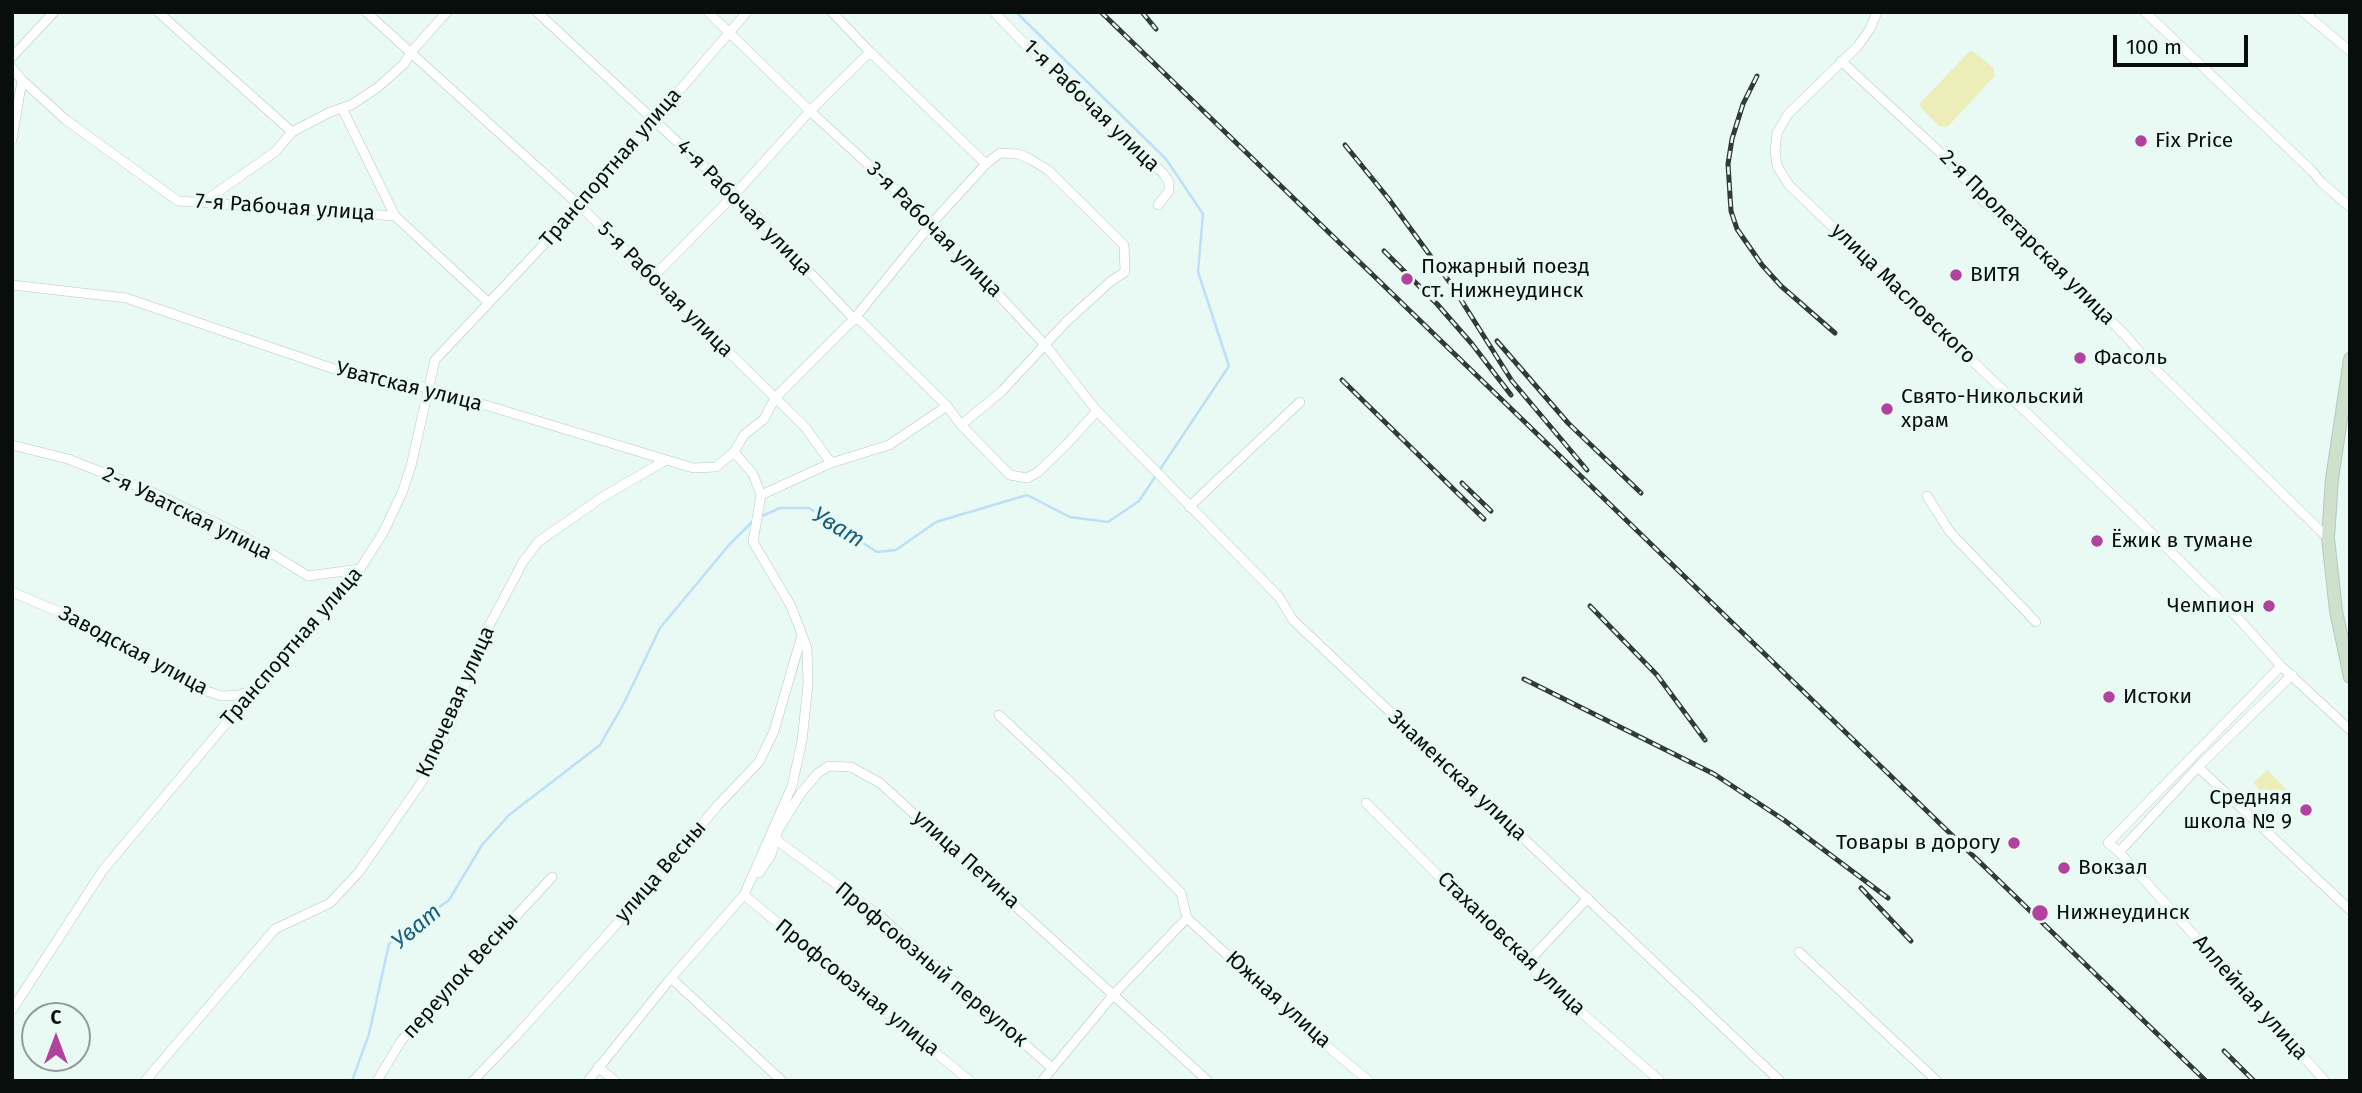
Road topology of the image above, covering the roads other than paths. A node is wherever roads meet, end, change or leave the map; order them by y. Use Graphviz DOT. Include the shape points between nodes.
graph roads {
  1 [pos="54,12"];
  2 [pos="159,12"];
  3 [pos="366,12"];
  4 [pos="447,12"];
  5 [pos="537,12"];
  6 [pos="708,12"];
  7 [pos="747,12"];
  8 [pos="832,12"];
  9 [pos="994,12"];
  10 [pos="1877,12"];
  11 [pos="2145,12"];
  12 [pos="2303,12"];
  13 [pos="730,33"];
  14 [pos="2350,51"];
  15 [pos="411,52"];
  16 [pos="870,52"];
  17 [pos="12,57"];
  18 [pos="1841,61"];
  19 [pos="12,68"];
  20 [pos="22,80"];
  21 [pos="342,108"];
  22 [pos="810,111"];
  23 [pos="653,120"];
  24 [pos="292,132"];
  25 [pos="12,140"];
  26 [pos="986,164"];
  27 [pos="734,195"];
  28 [pos="203,202"];
  29 [pos="1158,205"];
  30 [pos="580,206"];
  31 [pos="2350,207"];
  32 [pos="395,216"];
  33 [pos="932,223"];
  34 [pos="653,277"];
  35 [pos="12,285"];
  36 [pos="489,303"];
  37 [pos="854,319"];
  38 [pos="1046,346"];
  39 [pos="2350,359"];
  40 [pos="429,388"];
  41 [pos="775,398"];
  42 [pos="1300,402"];
  43 [pos="947,406"];
  44 [pos="1097,411"];
  45 [pos="2345,418"];
  46 [pos="961,425"];
  47 [pos="12,445"];
  48 [pos="734,452"];
  49 [pos="666,460"];
  50 [pos="1146,460"];
  51 [pos="831,463"];
  52 [pos="761,495"];
  53 [pos="1927,496"];
  54 [pos="1189,507"];
  55 [pos="2328,538"];
  56 [pos="360,569"];
  57 [pos="12,592"];
  58 [pos="2036,622"];
  59 [pos="802,635"];
  60 [pos="2281,666"];
  61 [pos="2292,675"];
  62 [pos="2350,677"];
  63 [pos="255,689"];
  64 [pos="999,715"];
  65 [pos="2350,730"];
  66 [pos="2198,768"];
  67 [pos="1366,803"];
  68 [pos="775,839"];
  69 [pos="2119,852"];
  70 [pos="552,877"];
  71 [pos="744,895"];
  72 [pos="1588,898"];
  73 [pos="2350,911"];
  74 [pos="1187,918"];
  75 [pos="1799,953"];
  76 [pos="1526,964"];
  77 [pos="671,978"];
  78 [pos="1114,994"];
  79 [pos="12,1010"];
  80 [pos="598,1068"];
  81 [pos="1052,1068"];
  82 [pos="145,1081"];
  83 [pos="377,1081"];
  84 [pos="473,1081"];
  85 [pos="588,1081"];
  86 [pos="615,1081"];
  87 [pos="782,1081"];
  88 [pos="970,1081"];
  89 [pos="1042,1081"];
  90 [pos="1209,1081"];
  91 [pos="1369,1081"];
  92 [pos="1660,1081"];
  93 [pos="1780,1081"];
  94 [pos="1937,1081"];
  95 [pos="2325,1081"];
  1 -- 17 [label="street"];
  2 -- 24 [label="street"];
  3 -- 15 [label="street, 5-я Рабочая улица"];
  4 -- 15 [label="street"];
  5 -- 23 [label="street, 4-я Рабочая улица"];
  6 -- 13 [label="street, 3-я Рабочая улица"];
  7 -- 13 [label="street, Транспортная улица"];
  8 -- 16 [label="street"];
  9 -- 29 [label="street, 1-я Рабочая улица" via="1056,76 1163,173 1169,191"];
  10 -- 18 [label="street, улица Масловского" via="1871,29"];
  11 -- 31 [label="street"];
  12 -- 14 [label="street"];
  13 -- 22 [label="street, 3-я Рабочая улица"];
  13 -- 23 [label="street, Транспортная улица"];
  15 -- 21 [label="street" via="377,88"];
  15 -- 30 [label="street, 5-я Рабочая улица"];
  16 -- 22 [label="street"];
  16 -- 26 [label="street"];
  18 -- 55 [label="street, 2-я Пролетарская улица" via="1944,156 1980,198"];
  18 -- 60 [label="street, улица Масловского" via="1788,114 1777,133 1777,166 1789,185 2237,617"];
  19 -- 20 [label="street, 7-я Рабочая улица"];
  20 -- 25 [label="street"];
  20 -- 28 [label="street, 7-я Рабочая улица" via="66,120 178,201"];
  21 -- 24 [label="street"];
  21 -- 32 [label="street"];
  22 -- 27 [label="street"];
  22 -- 33 [label="street, 3-я Рабочая улица"];
  23 -- 27 [label="street, 4-я Рабочая улица"];
  23 -- 30 [label="street, Транспортная улица"];
  24 -- 28 [label="street" via="275,152"];
  26 -- 33 [label="street, Уватская улица"];
  26 -- 38 [label="street" via="1000,153 1018,154 1048,170 1124,245 1125,272 1067,321"];
  27 -- 34 [label="street"];
  27 -- 37 [label="street, 4-я Рабочая улица"];
  28 -- 32 [label="street, 7-я Рабочая улица"];
  30 -- 34 [label="street, 5-я Рабочая улица"];
  30 -- 36 [label="street, Транспортная улица"];
  32 -- 36 [label="street"];
  33 -- 37 [label="street, Уватская улица"];
  33 -- 38 [label="street, 3-я Рабочая улица"];
  34 -- 41 [label="street, 5-я Рабочая улица"];
  35 -- 40 [label="street, Уватская улица" via="126,298 352,375"];
  36 -- 40 [label="street, Транспортная улица" via="435,360"];
  37 -- 41 [label="street, Уватская улица"];
  37 -- 43 [label="street, 4-я Рабочая улица"];
  38 -- 44 [label="street, 3-я Рабочая улица"];
  38 -- 46 [label="street"];
  39 -- 45 [label="street"];
  40 -- 49 [label="street, Уватская улица"];
  40 -- 56 [label="street, Транспортная улица" via="402,493"];
  41 -- 48 [label="street, Уватская улица" via="764,419 744,435"];
  41 -- 51 [label="street, 5-я Рабочая улица" via="805,427"];
  42 -- 54 [label="street"];
  43 -- 46 [label="street, 4-я Рабочая улица"];
  43 -- 51 [label="street" via="889,444"];
  44 -- 46 [label="street, 4-я Рабочая улица" via="1066,446 1027,478 1010,475"];
  44 -- 50 [label="street, 3-я Рабочая улица"];
  45 -- 55 [label="street" via="2332,479"];
  47 -- 56 [label="street, 2-я Уватская улица" via="68,459 150,491 309,576"];
  48 -- 49 [label="street, Уватская улица" via="716,467 694,468"];
  48 -- 52 [label="street" via="753,474"];
  49 -- 82 [label="street, Ключевая улица" via="538,542 482,639 428,773 366,862 330,903 275,929"];
  50 -- 54 [label="street, Знаменская улица"];
  51 -- 52 [label="street"];
  52 -- 59 [label="street" via="753,542 791,606"];
  53 -- 58 [label="street" via="1950,532"];
  54 -- 72 [label="street, Знаменская улица" via="1279,597 1293,620"];
  55 -- 62 [label="street" via="2336,611"];
  56 -- 63 [label="street, Транспортная улица"];
  57 -- 63 [label="street, Заводская улица" via="64,614 200,689 222,696"];
  59 -- 71 [label="street" via="808,684 792,786"];
  59 -- 84 [label="street, улица Весны" via="774,731 759,762"];
  60 -- 61 [label="street, улица Масловского"];
  60 -- 69 [label="street, Аллейная улица" via="2108,843"];
  61 -- 65 [label="street, улица Масловского"];
  61 -- 66 [label="street"];
  63 -- 79 [label="street, Транспортная улица" via="103,870"];
  64 -- 74 [label="street" via="1181,893"];
  66 -- 69 [label="street"];
  66 -- 73 [label="street"];
  67 -- 76 [label="street, Стахановская улица"];
  68 -- 71 [label="street, улица Петина" via="771,855"];
  68 -- 78 [label="street, улица Петина" via="818,773 829,766 851,766 880,783"];
  68 -- 81 [label="street, Профсоюзный переулок" via="880,916"];
  69 -- 95 [label="street, Аллейная улица"];
  70 -- 83 [label="street, переулок Весны" via="401,1041"];
  71 -- 77 [label="street"];
  71 -- 88 [label="street, Профсоюзная улица"];
  72 -- 76 [label="street"];
  72 -- 93 [label="street, Знаменская улица"];
  74 -- 78 [label="street"];
  74 -- 91 [label="street, Южная улица"];
  75 -- 94 [label="street"];
  76 -- 92 [label="street, Стахановская улица"];
  77 -- 80 [label="street"];
  77 -- 87 [label="street"];
  78 -- 81 [label="street"];
  78 -- 90 [label="street, улица Петина"];
  80 -- 85 [label="street"];
  80 -- 86 [label="street"];
  81 -- 89 [label="street"];
}
